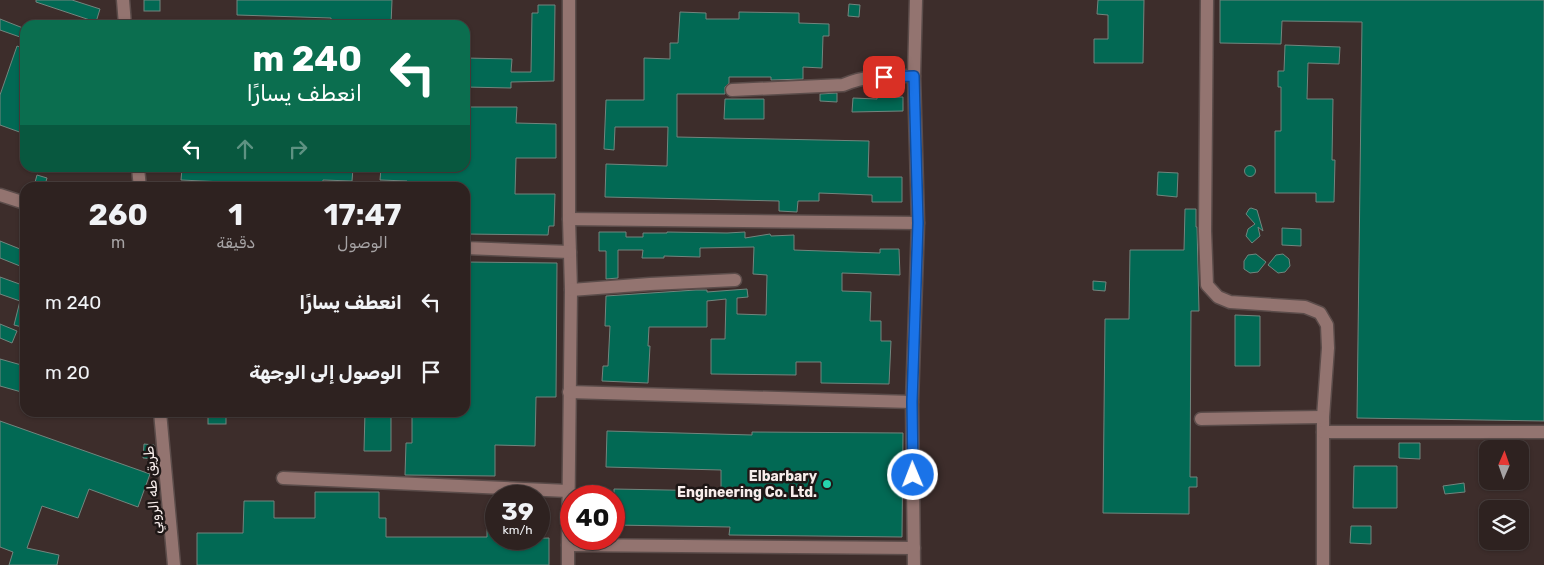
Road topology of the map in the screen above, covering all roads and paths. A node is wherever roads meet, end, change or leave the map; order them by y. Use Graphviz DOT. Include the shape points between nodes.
graph roads {
  1 [pos="123,0"];
  2 [pos="569,0"];
  3 [pos="916,0"];
  4 [pos="1207,0"];
  5 [pos="125,20"];
  6 [pos="914,76"];
  7 [pos="732,90"];
  8 [pos="0,195"];
  9 [pos="20,201"];
  10 [pos="569,219"];
  11 [pos="918,223"];
  12 [pos="470,248"];
  13 [pos="570,252"];
  14 [pos="735,280"];
  15 [pos="571,290"];
  16 [pos="569,392"];
  17 [pos="912,402"];
  18 [pos="160,417"];
  19 [pos="1323,417"];
  20 [pos="1201,419"];
  21 [pos="1323,432"];
  22 [pos="1544,432"];
  23 [pos="283,478"];
  24 [pos="568,485"];
  25 [pos="560,490"];
  26 [pos="625,546"];
  27 [pos="914,548"];
  28 [pos="568,550"];
  29 [pos="174,565"];
  30 [pos="568,565"];
  31 [pos="914,565"];
  32 [pos="1323,565"];
  1 -- 5 [label="street"];
  2 -- 10 [label="street"];
  3 -- 6 [label="street"];
  4 -- 19 [label="street" via="1207,286 1218,297 1230,302 1305,306 1320,313 1327,325 1328,348"];
  6 -- 7 [label="street" via="870,77 843,85"];
  6 -- 11 [label="street"];
  8 -- 9 [label="street"];
  10 -- 11 [label="street"];
  10 -- 13 [label="street"];
  11 -- 17 [label="street"];
  12 -- 13 [label="street"];
  13 -- 15 [label="street"];
  14 -- 15 [label="street"];
  15 -- 16 [label="street"];
  16 -- 17 [label="street"];
  16 -- 24 [label="street"];
  17 -- 27 [label="street"];
  18 -- 29 [label="street, طريق طه الروبي"];
  19 -- 20 [label="street"];
  19 -- 21 [label="street"];
  21 -- 22 [label="street"];
  21 -- 32 [label="street"];
  23 -- 25 [label="street"];
  26 -- 27 [label="street"];
  27 -- 31 [label="street"];
  28 -- 30 [label="street"];
}
